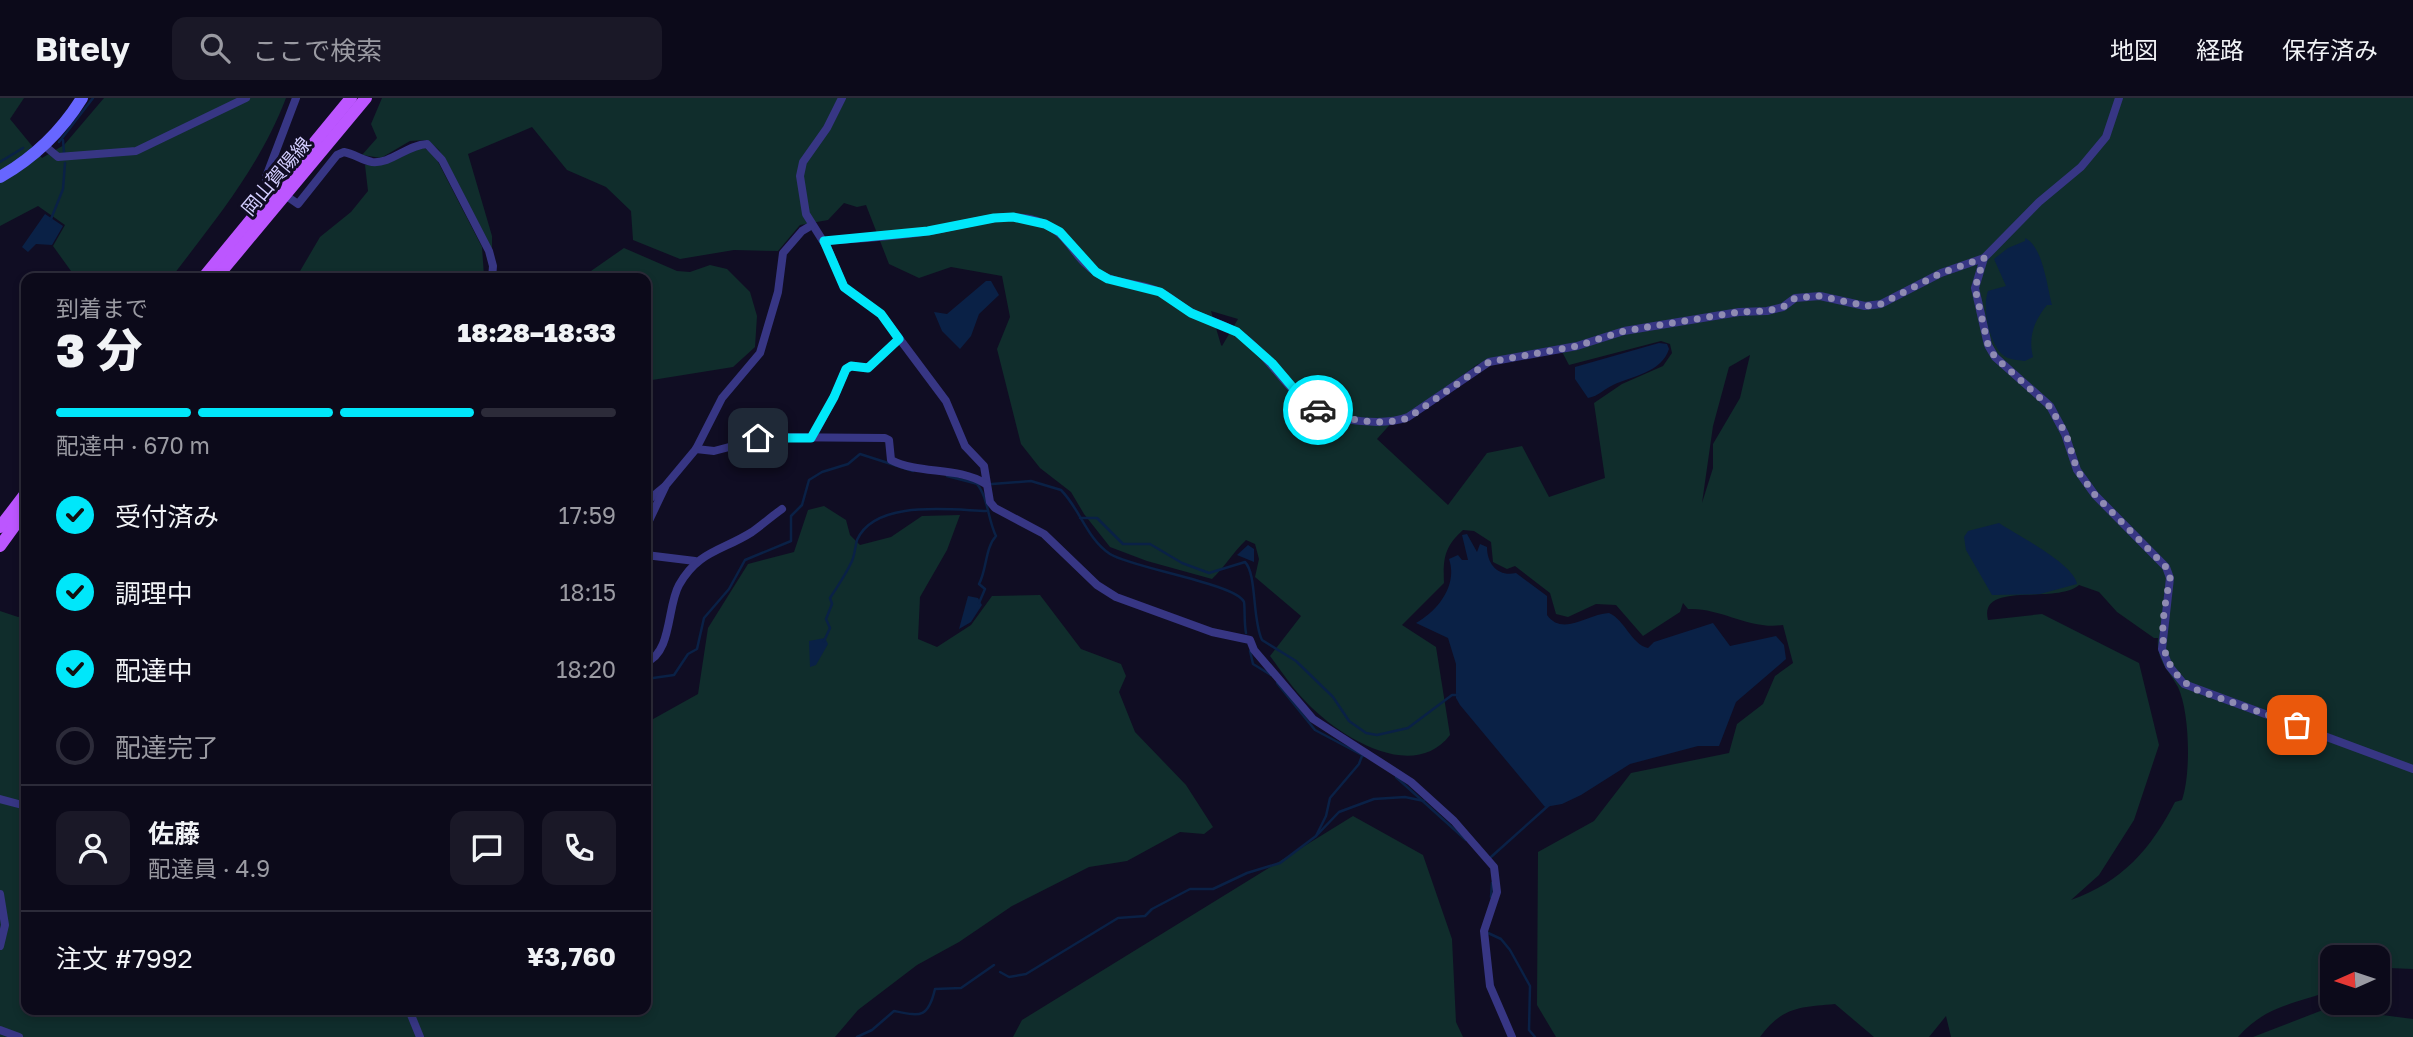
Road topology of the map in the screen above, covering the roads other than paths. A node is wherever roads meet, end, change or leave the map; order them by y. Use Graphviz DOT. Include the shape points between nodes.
graph roads {
  1 [pos="82,98"];
  2 [pos="246,98"];
  3 [pos="296,98"];
  4 [pos="351,98"];
  5 [pos="366,98"];
  6 [pos="842,98"];
  7 [pos="2119,98"];
  8 [pos="45,146"];
  9 [pos="0,177"];
  10 [pos="285,195"];
  11 [pos="268,199"];
  12 [pos="812,225"];
  13 [pos="824,241"];
  14 [pos="1984,258"];
  15 [pos="207,273"];
  16 [pos="220,273"];
  17 [pos="491,273"];
  18 [pos="899,339"];
  19 [pos="811,438"];
  20 [pos="696,449"];
  21 [pos="986,484"];
  22 [pos="666,485"];
  23 [pos="651,498"];
  24 [pos="21,500"];
  25 [pos="782,509"];
  26 [pos="651,516"];
  27 [pos="21,517"];
  28 [pos="0,527"];
  29 [pos="0,545"];
  30 [pos="651,556"];
  31 [pos="695,561"];
  32 [pos="651,658"];
  33 [pos="2413,769"];
  34 [pos="0,799"];
  35 [pos="21,805"];
  36 [pos="0,894"];
  37 [pos="0,946"];
  38 [pos="411,1015"];
  39 [pos="0,1030"];
  40 [pos="19,1037"];
  41 [pos="420,1037"];
  42 [pos="1511,1037"];
  1 -- 8 [label="main road"];
  2 -- 8 [label="street" via="136,151 58,157"];
  3 -- 11 [label="street" via="266,177"];
  4 -- 11 [label="main road, 岡山賀陽線"];
  5 -- 10 [label="main road, 岡山賀陽線"];
  6 -- 12 [label="street" via="803,162 800,176"];
  7 -- 14 [label="street" via="2106,137"];
  8 -- 9 [label="main road"];
  10 -- 16 [label="main road, 岡山賀陽線"];
  10 -- 17 [label="street" via="298,204 344,152 382,162 427,144 442,160 489,251"];
  11 -- 15 [label="main road, 岡山賀陽線"];
  12 -- 13 [label="street"];
  12 -- 20 [label="street" via="783,253 778,292 760,353 722,397"];
  13 -- 14 [label="street" via="928,231 994,218 1045,224 1060,232 1108,279 1160,292 1191,313 1237,332 1316,409 1394,423 1489,362 1577,346 1624,331 1767,311 1795,298 1820,296 1866,306 1881,304 1941,273"];
  13 -- 18 [label="street" via="844,287 881,314"];
  14 -- 33 [label="street" via="1975,288 1995,357 2050,407 2066,434 2077,470 2095,495 2166,567 2170,578 2162,649 2184,684"];
  18 -- 19 [label="street" via="868,368 846,369"];
  18 -- 21 [label="street" via="946,401 965,446 984,466"];
  19 -- 20 [label="street" via="767,437 714,451"];
  19 -- 21 [label="street" via="885,438 891,460 902,466 963,475"];
  20 -- 22 [label="street"];
  21 -- 42 [label="street" via="995,508 1044,534 1116,597 1212,632 1250,640 1313,719 1386,764 1433,801 1494,867 1497,892 1485,930 1490,986"];
  22 -- 23 [label="street"];
  22 -- 26 [label="street"];
  24 -- 28 [label="main road"];
  25 -- 31 [label="street" via="752,532"];
  27 -- 29 [label="main road"];
  30 -- 31 [label="street"];
  31 -- 32 [label="street" via="675,593 663,643"];
  34 -- 35 [label="street"];
  36 -- 37 [label="street" via="5,925"];
  38 -- 41 [label="street"];
  39 -- 40 [label="street"];
}
